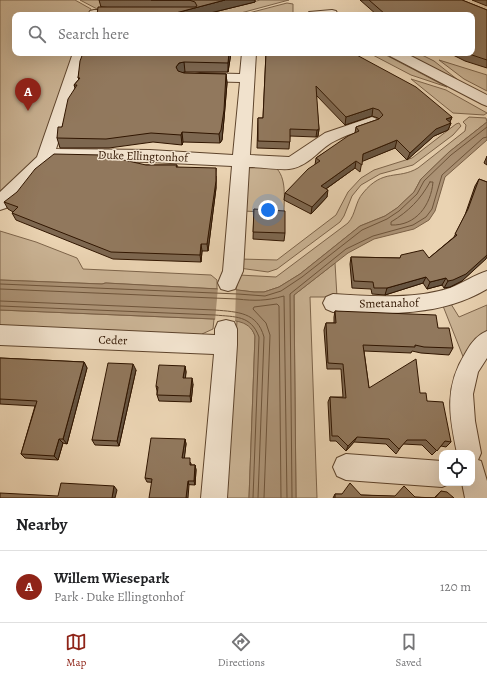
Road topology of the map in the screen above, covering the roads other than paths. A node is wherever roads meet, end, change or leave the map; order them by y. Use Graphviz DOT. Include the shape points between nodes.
graph roads {
  1 [pos="313,0"];
  2 [pos="314,12"];
  3 [pos="79,56"];
  4 [pos="249,56"];
  5 [pos="401,56"];
  6 [pos="187,77"];
  7 [pos="247,78"];
  8 [pos="487,101"];
  9 [pos="372,122"];
  10 [pos="46,154"];
  11 [pos="241,159"];
  12 [pos="0,203"];
  13 [pos="487,279"];
  14 [pos="228,283"];
  15 [pos="333,303"];
  16 [pos="0,335"];
  17 [pos="487,341"];
  18 [pos="468,450"];
  19 [pos="346,467"];
  20 [pos="439,474"];
  21 [pos="214,498"];
  1 -- 2 [label="street"];
  3 -- 10 [label="street"];
  4 -- 7 [label="street"];
  5 -- 8 [label="street"];
  6 -- 7 [label="street"];
  7 -- 11 [label="street"];
  9 -- 11 [label="street, Duke Ellingtonhof" via="343,131 321,143 289,169"];
  10 -- 11 [label="street, Duke Ellingtonhof"];
  10 -- 12 [label="street"];
  11 -- 14 [label="street" via="233,272"];
  13 -- 15 [label="street, Smetanahof" via="469,290 430,302 396,305"];
  16 -- 21 [label="street, Ceder" via="226,337"];
  17 -- 18 [label="street" via="470,364 461,387"];
  19 -- 20 [label="street"];
}
